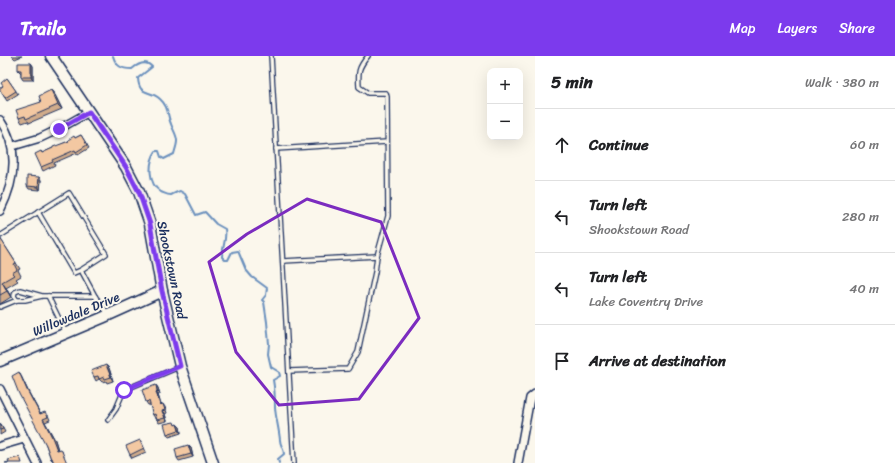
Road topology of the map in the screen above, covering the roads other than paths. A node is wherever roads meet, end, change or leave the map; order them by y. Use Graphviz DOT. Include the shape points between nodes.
graph roads {
  1 [pos="52,56"];
  2 [pos="271,56"];
  3 [pos="368,56"];
  4 [pos="89,112"];
  5 [pos="0,120"];
  6 [pos="387,142"];
  7 [pos="13,146"];
  8 [pos="276,149"];
  9 [pos="0,211"];
  10 [pos="38,212"];
  11 [pos="0,236"];
  12 [pos="377,256"];
  13 [pos="283,261"];
  14 [pos="80,270"];
  15 [pos="162,291"];
  16 [pos="42,296"];
  17 [pos="48,296"];
  18 [pos="95,296"];
  19 [pos="17,300"];
  20 [pos="0,308"];
  21 [pos="108,315"];
  22 [pos="66,333"];
  23 [pos="0,361"];
  24 [pos="180,366"];
  25 [pos="289,371"];
  26 [pos="0,389"];
  27 [pos="535,394"];
  28 [pos="108,420"];
  29 [pos="24,439"];
  30 [pos="0,446"];
  31 [pos="37,463"];
  32 [pos="213,463"];
  33 [pos="294,463"];
  34 [pos="518,463"];
  1 -- 4 [label="street, Shookstown Road"];
  2 -- 8 [label="lane"];
  3 -- 6 [label="lane" via="358,73 359,87 368,93 386,93"];
  4 -- 7 [label="street" via="40,138"];
  4 -- 15 [label="street, Shookstown Road" via="126,167 139,192 150,224"];
  5 -- 7 [label="street"];
  6 -- 8 [label="lane"];
  6 -- 12 [label="lane" via="388,216"];
  7 -- 9 [label="street" via="11,183"];
  8 -- 13 [label="lane"];
  10 -- 11 [label="lane"];
  10 -- 14 [label="lane" via="74,273"];
  10 -- 14 [label="lane" via="69,193 106,254"];
  12 -- 13 [label="lane"];
  12 -- 25 [label="lane" via="358,352 348,369"];
  13 -- 25 [label="lane"];
  14 -- 18 [label="lane"];
  15 -- 21 [label="street, Willowdale Drive"];
  15 -- 24 [label="street, Shookstown Road"];
  16 -- 17 [label="lane"];
  16 -- 19 [label="lane"];
  16 -- 19 [label="lane" via="17,290 14,296"];
  17 -- 18 [label="lane"];
  17 -- 22 [label="lane"];
  18 -- 21 [label="lane"];
  19 -- 20 [label="lane"];
  21 -- 22 [label="street, Willowdale Drive"];
  22 -- 23 [label="street, Willowdale Drive"];
  24 -- 28 [label="lane" via="124,390"];
  24 -- 32 [label="street, Shookstown Road"];
  25 -- 33 [label="lane"];
  26 -- 29 [label="street"];
  27 -- 34 [label="street" via="530,398"];
  29 -- 30 [label="street"];
  29 -- 31 [label="street"];
}
